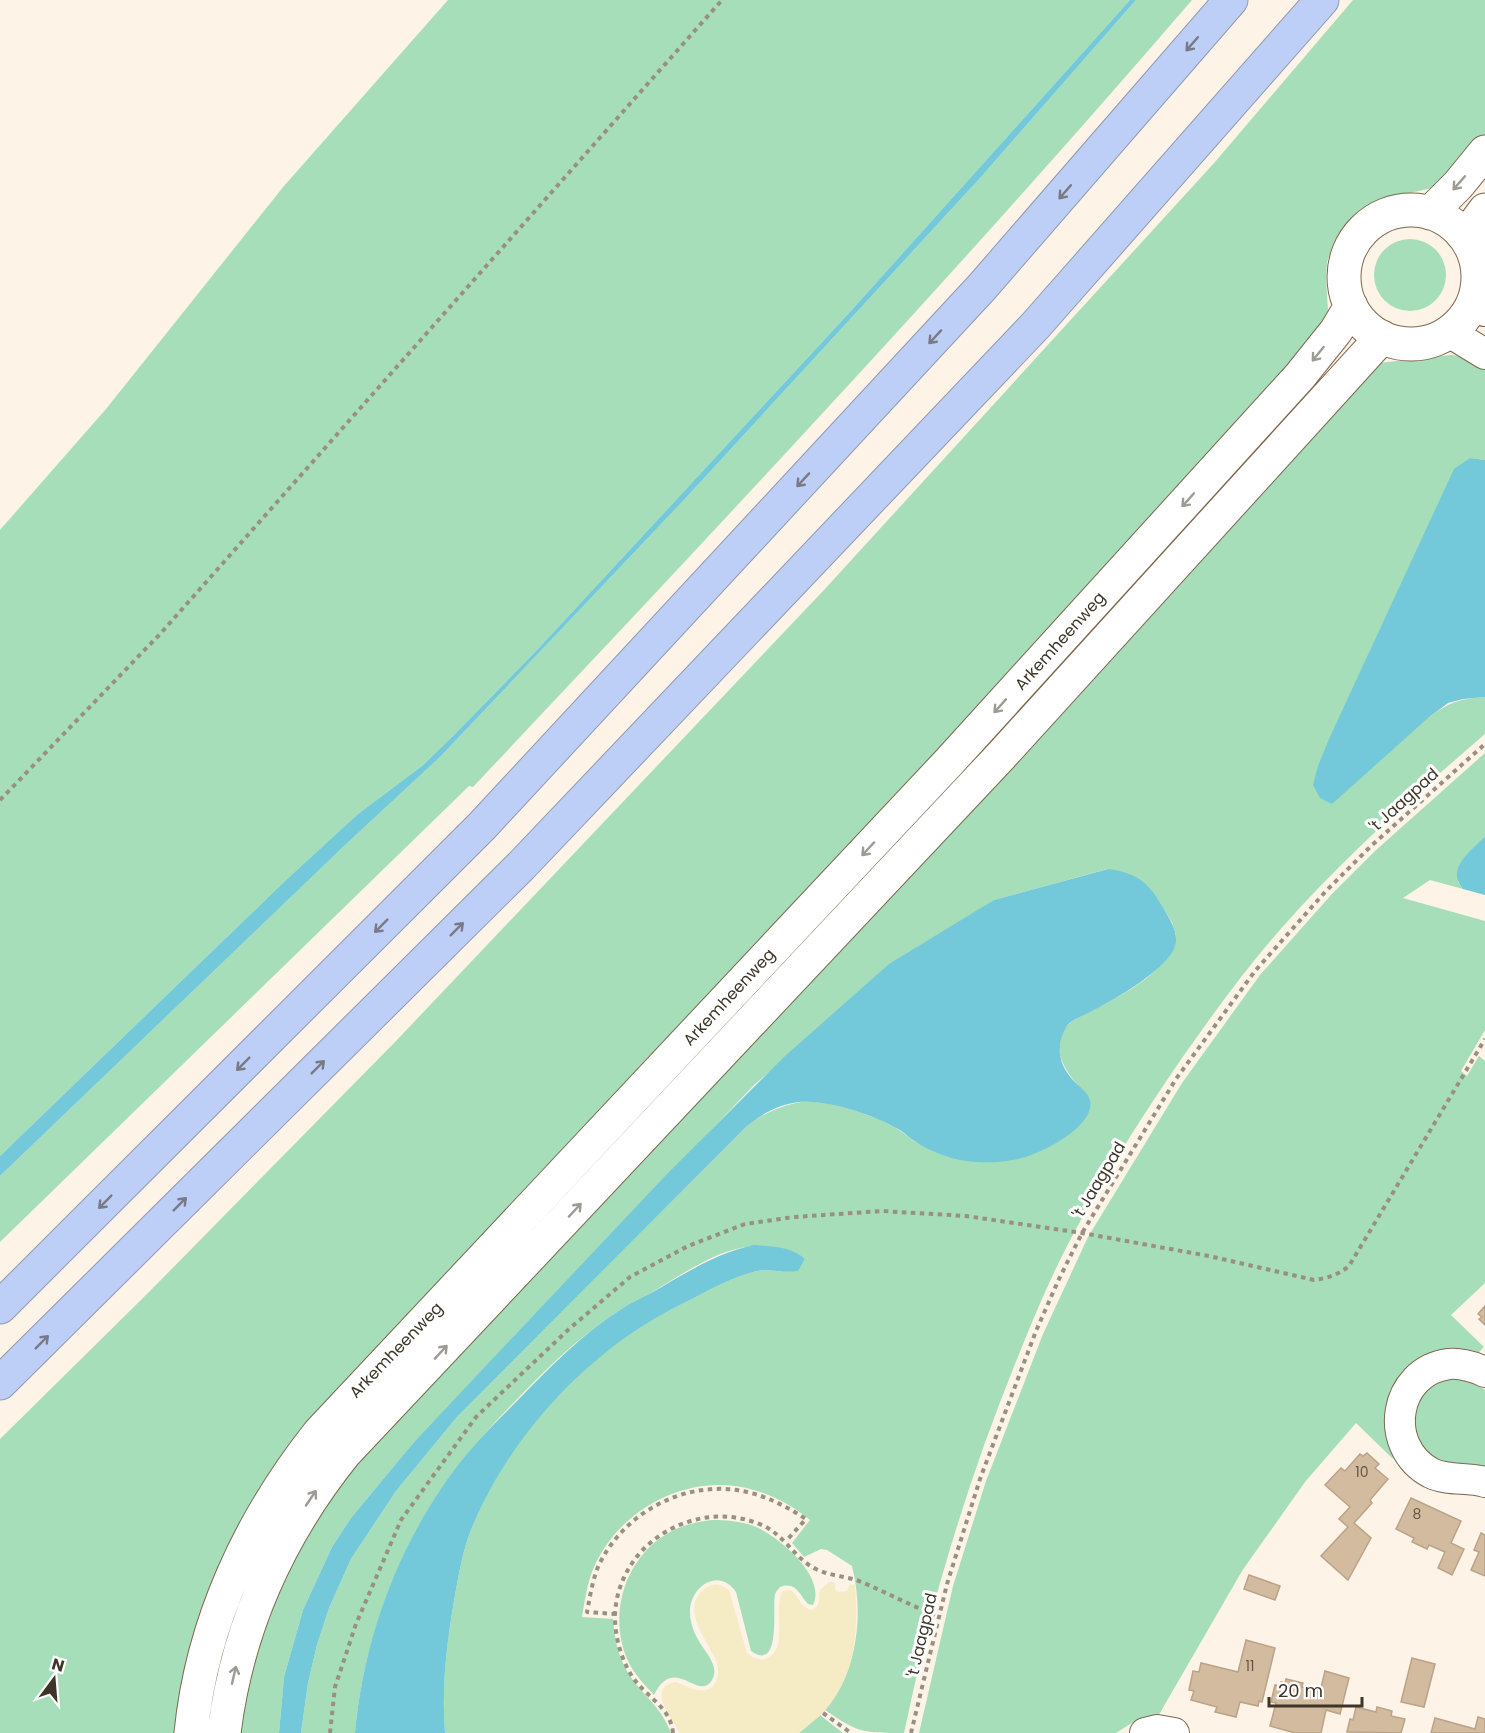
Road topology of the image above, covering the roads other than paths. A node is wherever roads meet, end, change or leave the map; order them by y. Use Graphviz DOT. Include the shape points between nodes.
graph roads {
  1 [pos="1231,0"];
  2 [pos="1322,0"];
  3 [pos="1485,152"];
  4 [pos="1485,210"];
  5 [pos="1430,213"];
  6 [pos="1465,237"];
  7 [pos="1351,306"];
  8 [pos="1479,307"];
  9 [pos="1449,333"];
  10 [pos="1382,337"];
  11 [pos="1485,354"];
  12 [pos="0,1307"];
  13 [pos="1485,1371"];
  14 [pos="0,1383"];
  15 [pos="1485,1482"];
  16 [pos="191,1733"];
  17 [pos="224,1733"];
  18 [pos="1145,1733"];
  19 [pos="1174,1733"];
  1 -- 12 [label="highway, one-way" via="982,287 482,826"];
  14 -- 2 [label="highway, one-way" via="521,866 1035,326"];
  3 -- 5 [label="main road, one-way"];
  4 -- 6 [label="main road"];
  5 -- 6 [label="main road" via="1449,222"];
  5 -- 7 [label="main road" via="1408,210 1387,214 1368,226 1354,242 1345,263 1344,285"];
  6 -- 8 [label="main road" via="1478,268"];
  7 -- 10 [label="main road" via="1364,324"];
  7 -- 16 [label="main road, Arkemheenweg, one-way" via="1300,376 957,754 319,1433 276,1492 231,1578 202,1669"];
  8 -- 9 [label="main road"];
  9 -- 10 [label="main road" via="1416,344"];
  9 -- 11 [label="street"];
  17 -- 10 [label="main road, Arkemheenweg, one-way" via="238,1656 261,1591 303,1509 345,1453 1000,757"];
  13 -- 15 [label="street" via="1468,1365 1433,1368 1408,1389 1398,1419 1406,1450 1416,1462 1432,1473"];
  18 -- 19 [label="street"];
}
